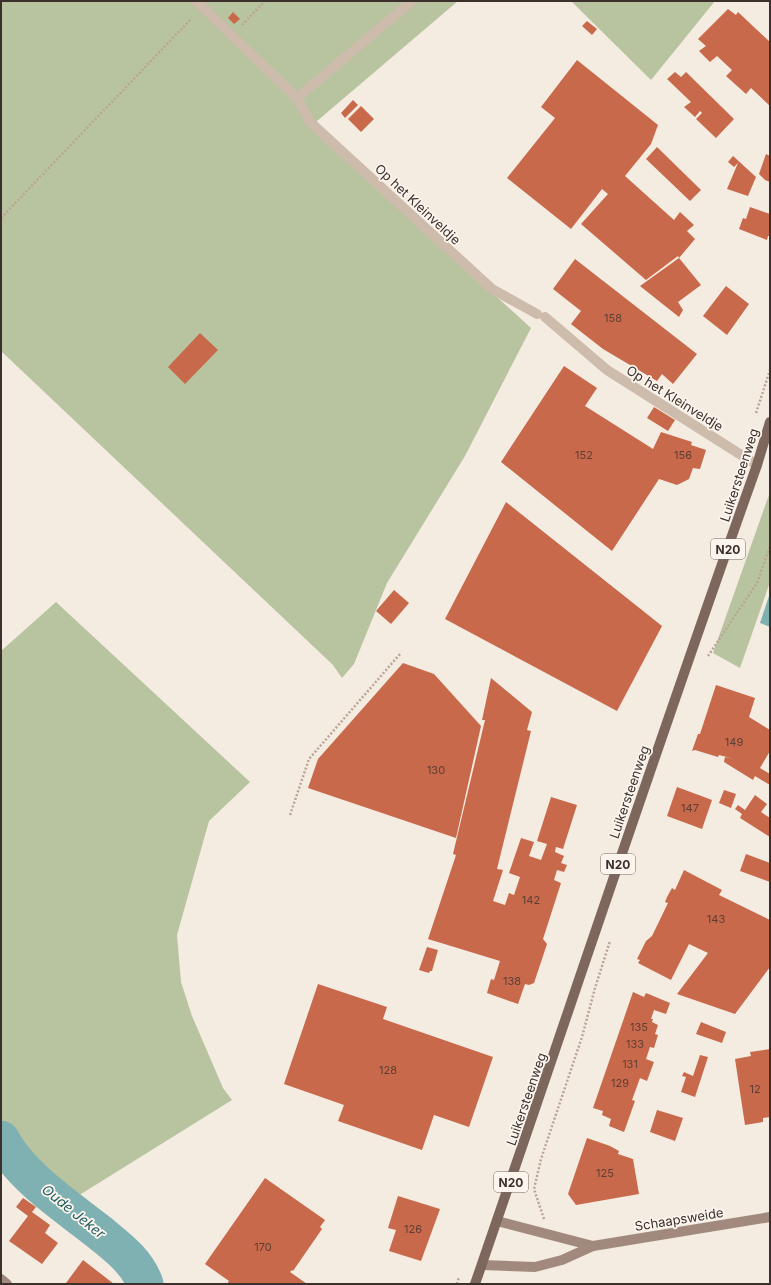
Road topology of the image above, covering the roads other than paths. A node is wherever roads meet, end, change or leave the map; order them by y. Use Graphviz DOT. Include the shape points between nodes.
graph roads {
  1 [pos="412,1"];
  2 [pos="199,4"];
  3 [pos="297,98"];
  4 [pos="770,422"];
  5 [pos="757,465"];
  6 [pos="770,1217"];
  7 [pos="497,1221"];
  8 [pos="593,1246"];
  9 [pos="482,1265"];
  10 [pos="1,1279"];
  11 [pos="7,1284"];
  12 [pos="475,1284"];
  1 -- 3 [label="street"];
  2 -- 3 [label="street, Op het Kleinveldje"];
  3 -- 5 [label="street, Op het Kleinveldje" via="310,122 492,289 541,316 607,370"];
  4 -- 5 [label="main road, Luikersteenweg / N20"];
  5 -- 7 [label="main road, Luikersteenweg / N20" via="656,751"];
  6 -- 8 [label="street, Schaapsweide"];
  7 -- 8 [label="street, Schaapsweide"];
  7 -- 9 [label="main road, Luikersteenweg / N20"];
  8 -- 9 [label="street, Schaapsweide" via="562,1260 535,1267"];
  9 -- 12 [label="main road, Luikersteenweg / N20"];
  10 -- 11 [label="street"];
}
